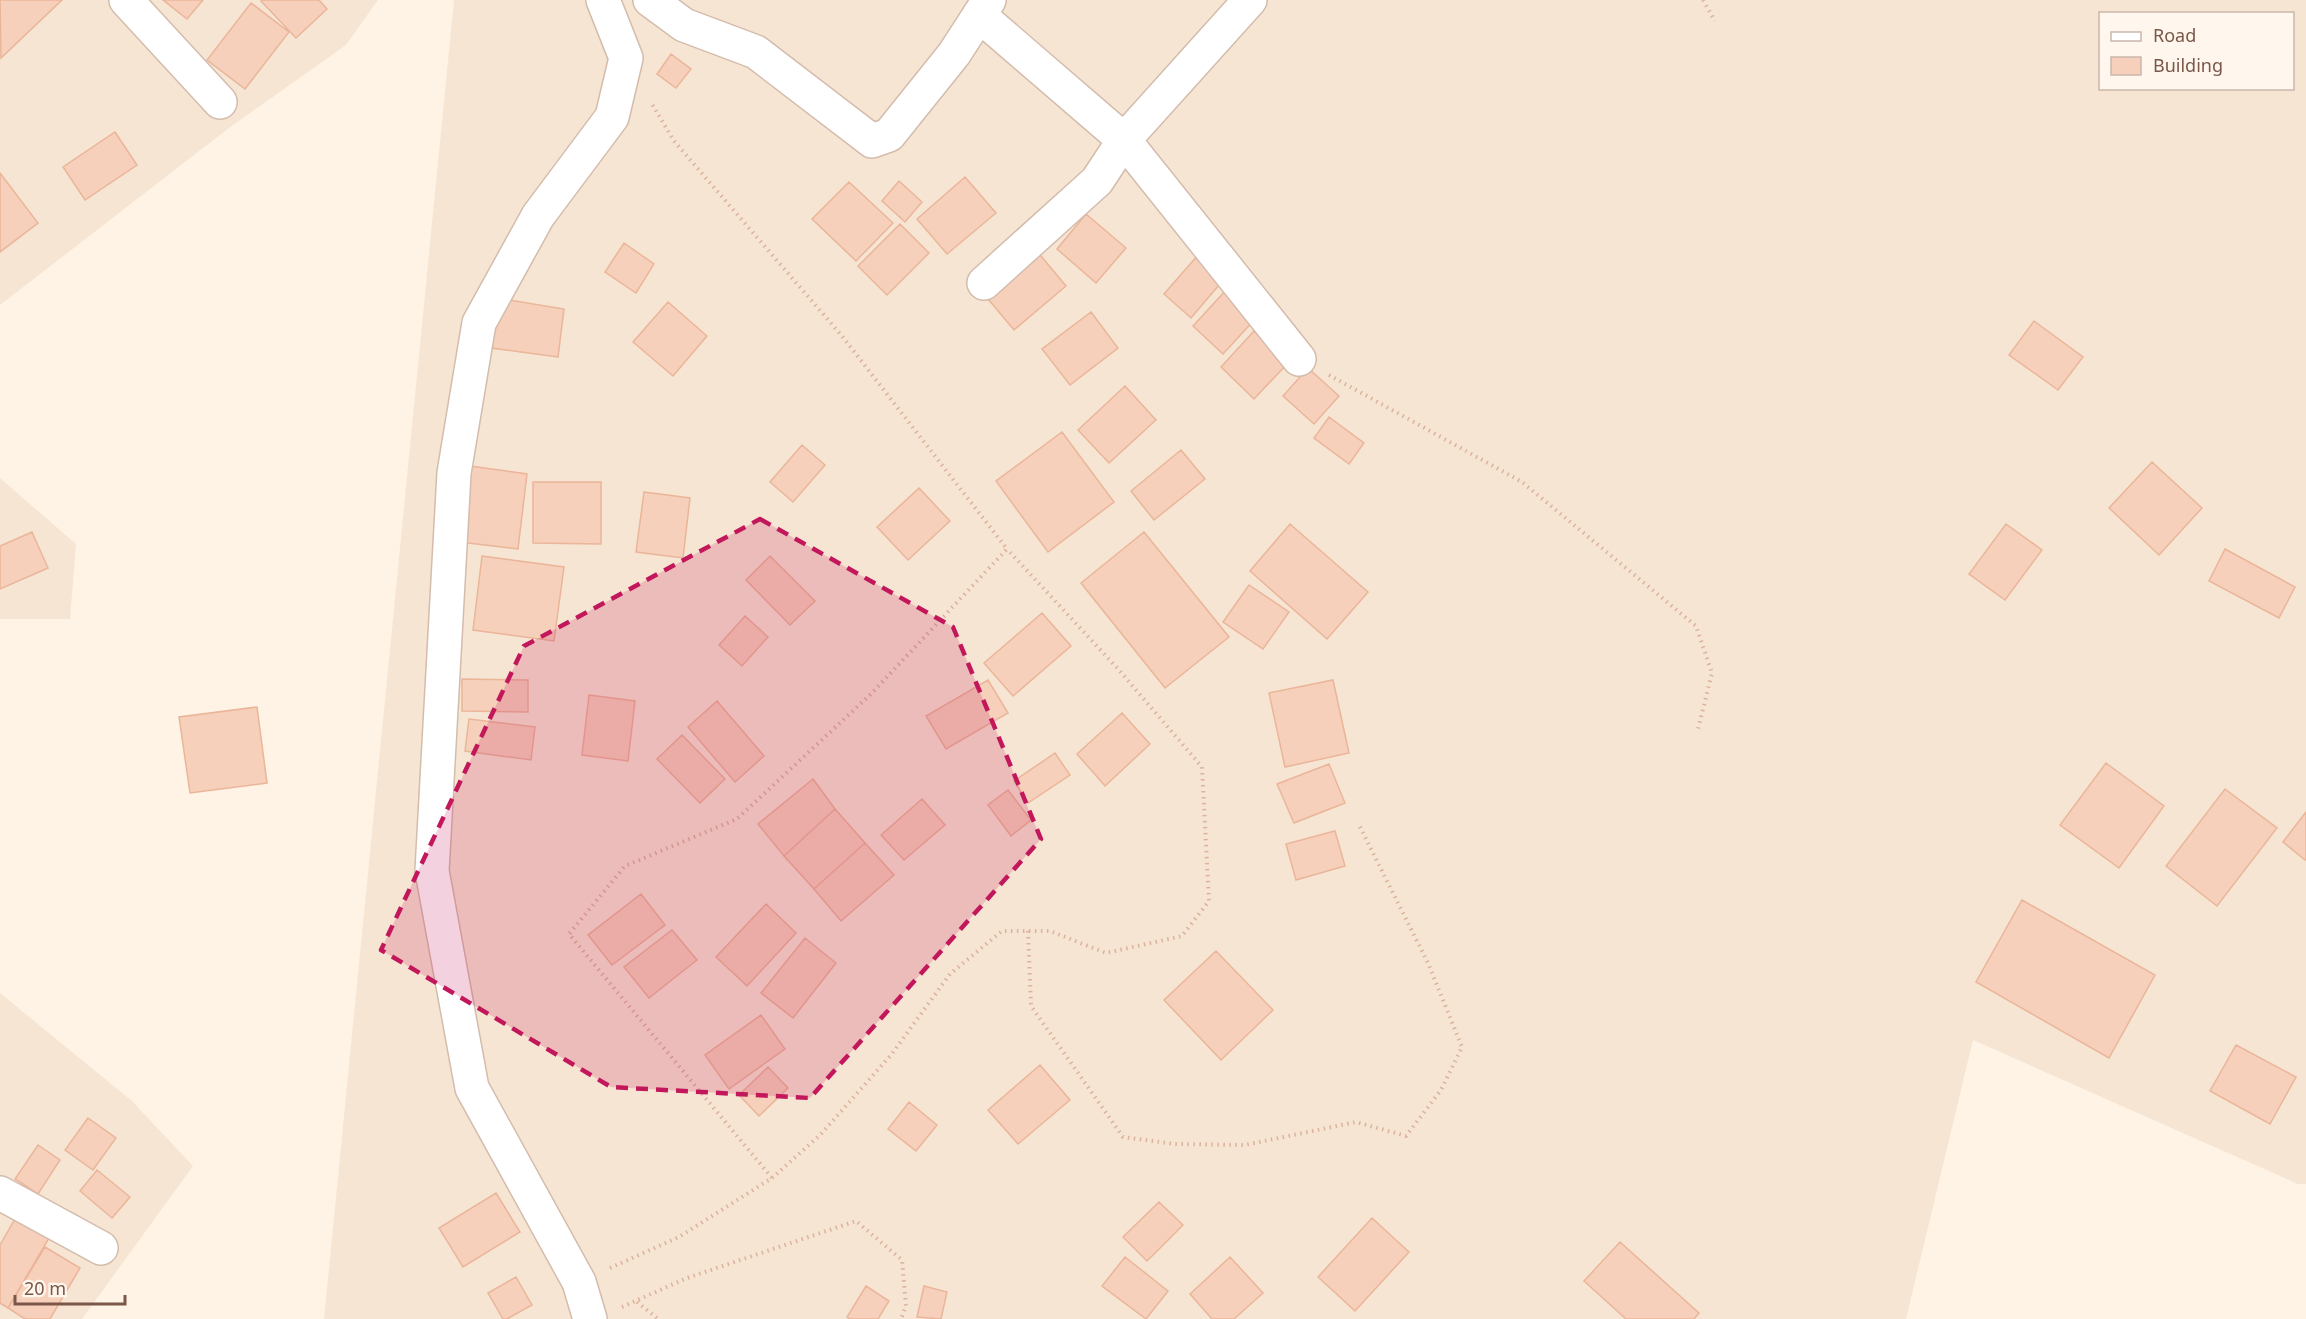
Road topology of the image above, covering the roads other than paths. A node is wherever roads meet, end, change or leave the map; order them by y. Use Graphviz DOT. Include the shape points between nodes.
graph roads {
  1 [pos="126,0"];
  2 [pos="603,0"];
  3 [pos="650,0"];
  4 [pos="1250,0"];
  5 [pos="984,8"];
  6 [pos="220,102"];
  7 [pos="1124,140"];
  8 [pos="984,283"];
  9 [pos="1299,359"];
  10 [pos="0,1194"];
  11 [pos="101,1248"];
  12 [pos="590,1319"];
  1 -- 6 [label="street"];
  2 -- 12 [label="street" via="626,58 612,117 538,216 478,323 454,473 432,871 472,1088 579,1282"];
  3 -- 5 [label="street" via="684,25 756,52 872,141 890,135 954,54"];
  4 -- 7 [label="street"];
  5 -- 7 [label="street"];
  7 -- 8 [label="street" via="1096,182"];
  7 -- 9 [label="street"];
  10 -- 11 [label="street"];
}
